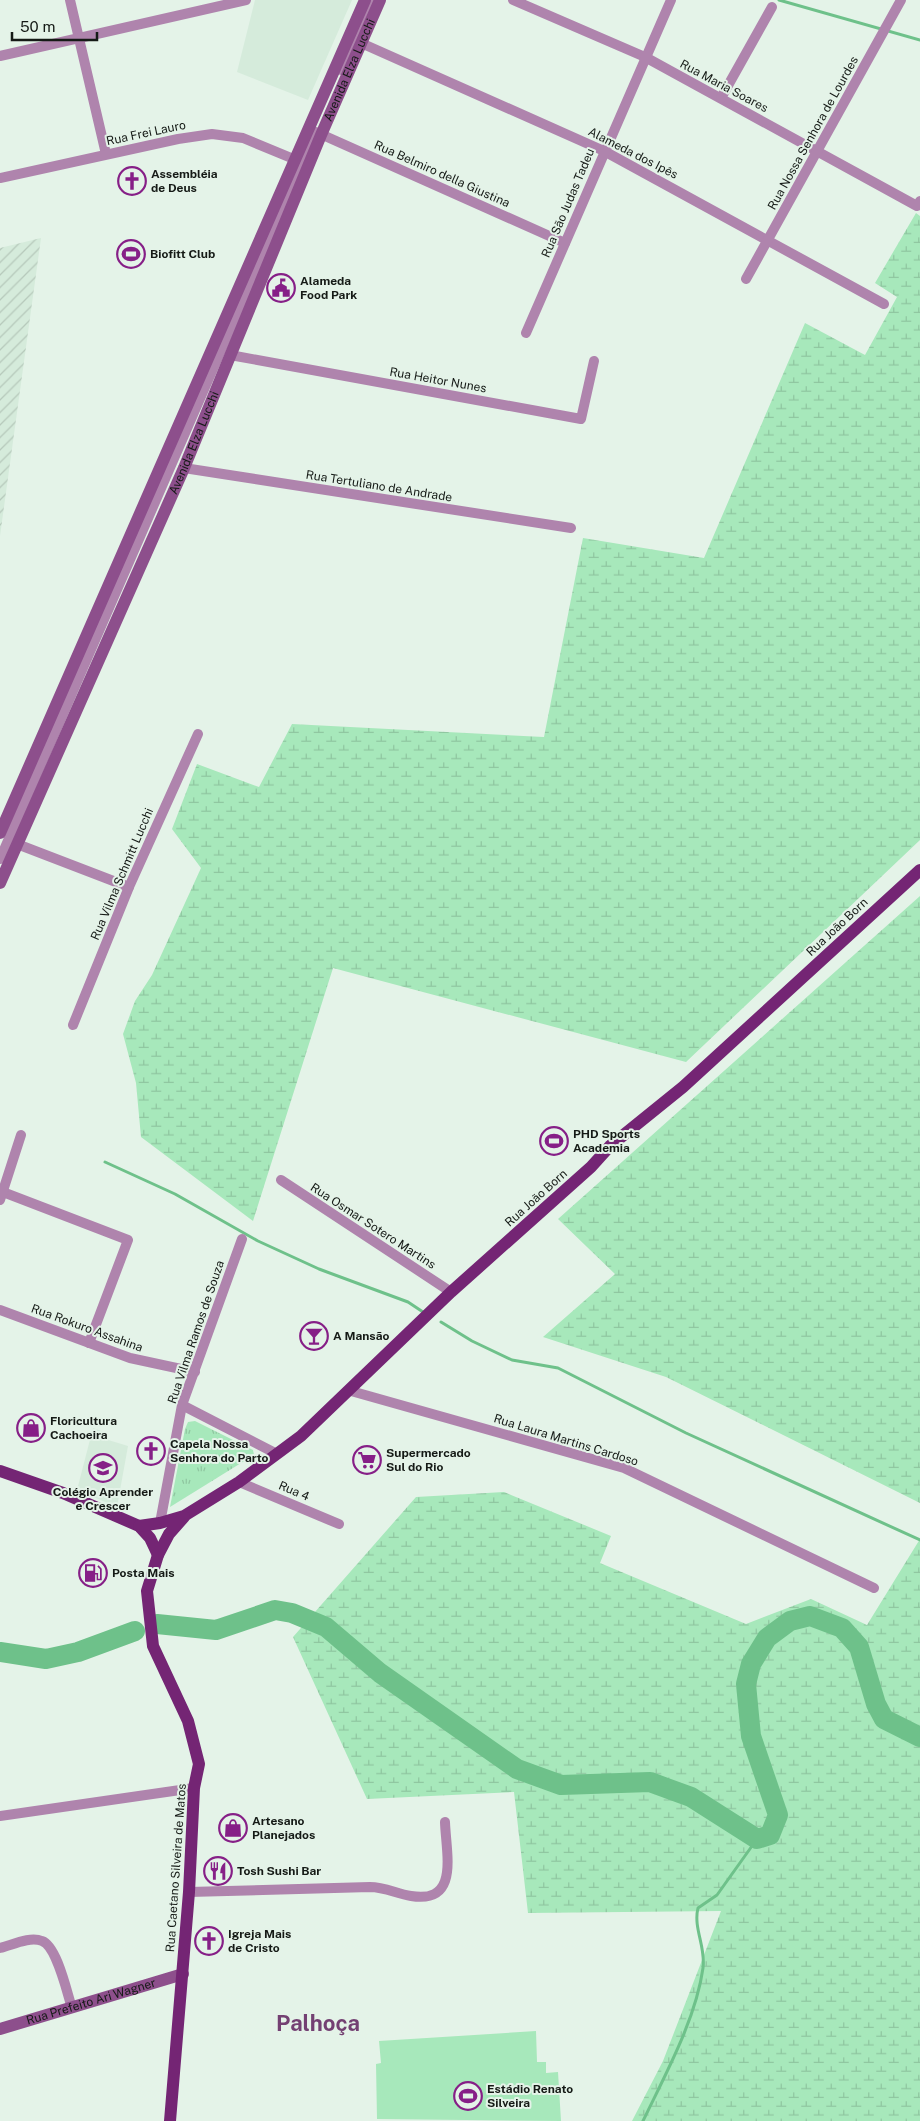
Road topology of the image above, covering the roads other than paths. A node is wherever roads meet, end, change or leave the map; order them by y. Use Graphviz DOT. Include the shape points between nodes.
graph roads {
  1 [pos="70,0"];
  2 [pos="246,0"];
  3 [pos="365,0"];
  4 [pos="373,0"];
  5 [pos="380,0"];
  6 [pos="514,0"];
  7 [pos="671,0"];
  8 [pos="902,0"];
  9 [pos="772,7"];
  10 [pos="79,38"];
  11 [pos="361,43"];
  12 [pos="0,56"];
  13 [pos="644,57"];
  14 [pos="721,98"];
  15 [pos="314,132"];
  16 [pos="604,150"];
  17 [pos="818,150"];
  18 [pos="106,154"];
  19 [pos="302,162"];
  20 [pos="0,178"];
  21 [pos="918,203"];
  22 [pos="768,239"];
  23 [pos="565,243"];
  24 [pos="746,279"];
  25 [pos="884,304"];
  26 [pos="526,333"];
  27 [pos="230,355"];
  28 [pos="594,361"];
  29 [pos="184,468"];
  30 [pos="571,528"];
  31 [pos="111,605"];
  32 [pos="198,734"];
  33 [pos="0,833"];
  34 [pos="18,844"];
  35 [pos="0,859"];
  36 [pos="920,870"];
  37 [pos="0,883"];
  38 [pos="128,887"];
  39 [pos="74,1025"];
  40 [pos="21,1135"];
  41 [pos="281,1180"];
  42 [pos="1,1194"];
  43 [pos="242,1239"];
  44 [pos="451,1292"];
  45 [pos="0,1310"];
  46 [pos="89,1343"];
  47 [pos="195,1372"];
  48 [pos="351,1391"];
  49 [pos="182,1405"];
  50 [pos="277,1454"];
  51 [pos="0,1471"];
  52 [pos="239,1482"];
  53 [pos="184,1516"];
  54 [pos="160,1523"];
  55 [pos="339,1524"];
  56 [pos="139,1526"];
  57 [pos="158,1555"];
  58 [pos="874,1588"];
  59 [pos="194,1788"];
  60 [pos="0,1816"];
  61 [pos="445,1822"];
  62 [pos="189,1892"];
  63 [pos="0,1948"];
  64 [pos="183,1974"];
  65 [pos="72,2008"];
  66 [pos="0,2029"];
  67 [pos="170,2121"];
  1 -- 10 [label="street"];
  2 -- 10 [label="street"];
  3 -- 15 [label="main road, Avenida Elza Lucchi"];
  4 -- 15 [label="street"];
  5 -- 11 [label="main road, Avenida Elza Lucchi"];
  6 -- 13 [label="street, Rua Maria Soares"];
  7 -- 13 [label="street, Rua São Judas Tadeu"];
  8 -- 17 [label="street, Rua Nossa Senhora de Lourdes"];
  9 -- 14 [label="street"];
  10 -- 12 [label="street"];
  10 -- 18 [label="street"];
  11 -- 15 [label="main road, Avenida Elza Lucchi"];
  11 -- 16 [label="street, Alameda dos Ipês"];
  13 -- 14 [label="street, Rua Maria Soares"];
  13 -- 16 [label="street, Rua São Judas Tadeu"];
  14 -- 17 [label="street, Rua Maria Soares"];
  15 -- 19 [label="main road, Avenida Elza Lucchi"];
  15 -- 23 [label="street, Rua Belmiro della Giustina"];
  16 -- 22 [label="street, Alameda dos Ipês"];
  16 -- 23 [label="street, Rua São Judas Tadeu"];
  17 -- 21 [label="street, Rua Maria Soares"];
  17 -- 22 [label="street, Rua Nossa Senhora de Lourdes"];
  18 -- 19 [label="street, Rua Frei Lauro" via="212,134 243,138"];
  18 -- 20 [label="street, Rua Frei Lauro"];
  19 -- 27 [label="main road, Avenida Elza Lucchi"];
  19 -- 31 [label="main road, Avenida Elza Lucchi"];
  22 -- 24 [label="street, Rua Nossa Senhora de Lourdes"];
  22 -- 25 [label="street, Alameda dos Ipês"];
  23 -- 26 [label="street, Rua São Judas Tadeu"];
  27 -- 28 [label="street, Rua Heitor Nunes" via="582,419"];
  27 -- 29 [label="main road, Avenida Elza Lucchi"];
  29 -- 30 [label="street, Rua Tertuliano de Andrade"];
  29 -- 31 [label="main road, Avenida Elza Lucchi"];
  31 -- 33 [label="main road, Avenida Elza Lucchi"];
  31 -- 34 [label="main road, Avenida Elza Lucchi"];
  31 -- 35 [label="street"];
  32 -- 38 [label="street, Rua Vilma Schmitt Lucchi"];
  34 -- 37 [label="main road, Avenida Elza Lucchi"];
  34 -- 38 [label="street"];
  36 -- 44 [label="main road, Rua João Born"];
  38 -- 39 [label="street, Rua Vilma Schmitt Lucchi"];
  40 -- 42 [label="street"];
  41 -- 44 [label="street, Rua Osmar Sotero Martins"];
  42 -- 46 [label="street" via="128,1240"];
  43 -- 47 [label="street, Rua Vilma Ramos de Souza"];
  44 -- 48 [label="main road, Rua João Born"];
  45 -- 46 [label="street, Rua Rokuro Assahina"];
  46 -- 47 [label="street, Rua Rokuro Assahina" via="130,1358"];
  47 -- 49 [label="street, Rua Vilma Ramos de Souza"];
  48 -- 50 [label="main road, Rua João Born"];
  48 -- 58 [label="street, Rua Laura Martins Cardoso" via="624,1468"];
  49 -- 50 [label="street"];
  49 -- 54 [label="street, Rua Vilma Ramos de Souza"];
  50 -- 52 [label="main road, Rua João Born"];
  51 -- 56 [label="main road"];
  52 -- 53 [label="main road, Rua João Born"];
  52 -- 55 [label="street, Rua 4"];
  53 -- 54 [label="main road"];
  53 -- 57 [label="main road, Rua Caetano Silveira de Matos"];
  54 -- 56 [label="main road"];
  56 -- 57 [label="main road" via="150,1538"];
  57 -- 59 [label="main road, Rua Caetano Silveira de Matos" via="147,1591 150,1630 153,1646 188,1720 199,1764"];
  59 -- 60 [label="street"];
  59 -- 62 [label="main road, Rua Caetano Silveira de Matos"];
  61 -- 62 [label="street" via="447,1880 438,1894 427,1898 370,1887"];
  62 -- 64 [label="main road, Rua Caetano Silveira de Matos"];
  63 -- 65 [label="street" via="31,1940 43,1941 52,1948"];
  64 -- 65 [label="main road, Rua Prefeito Ari Wagner"];
  64 -- 67 [label="main road, Rua Caetano Silveira de Matos"];
  65 -- 66 [label="main road, Rua Prefeito Ari Wagner"];
}
